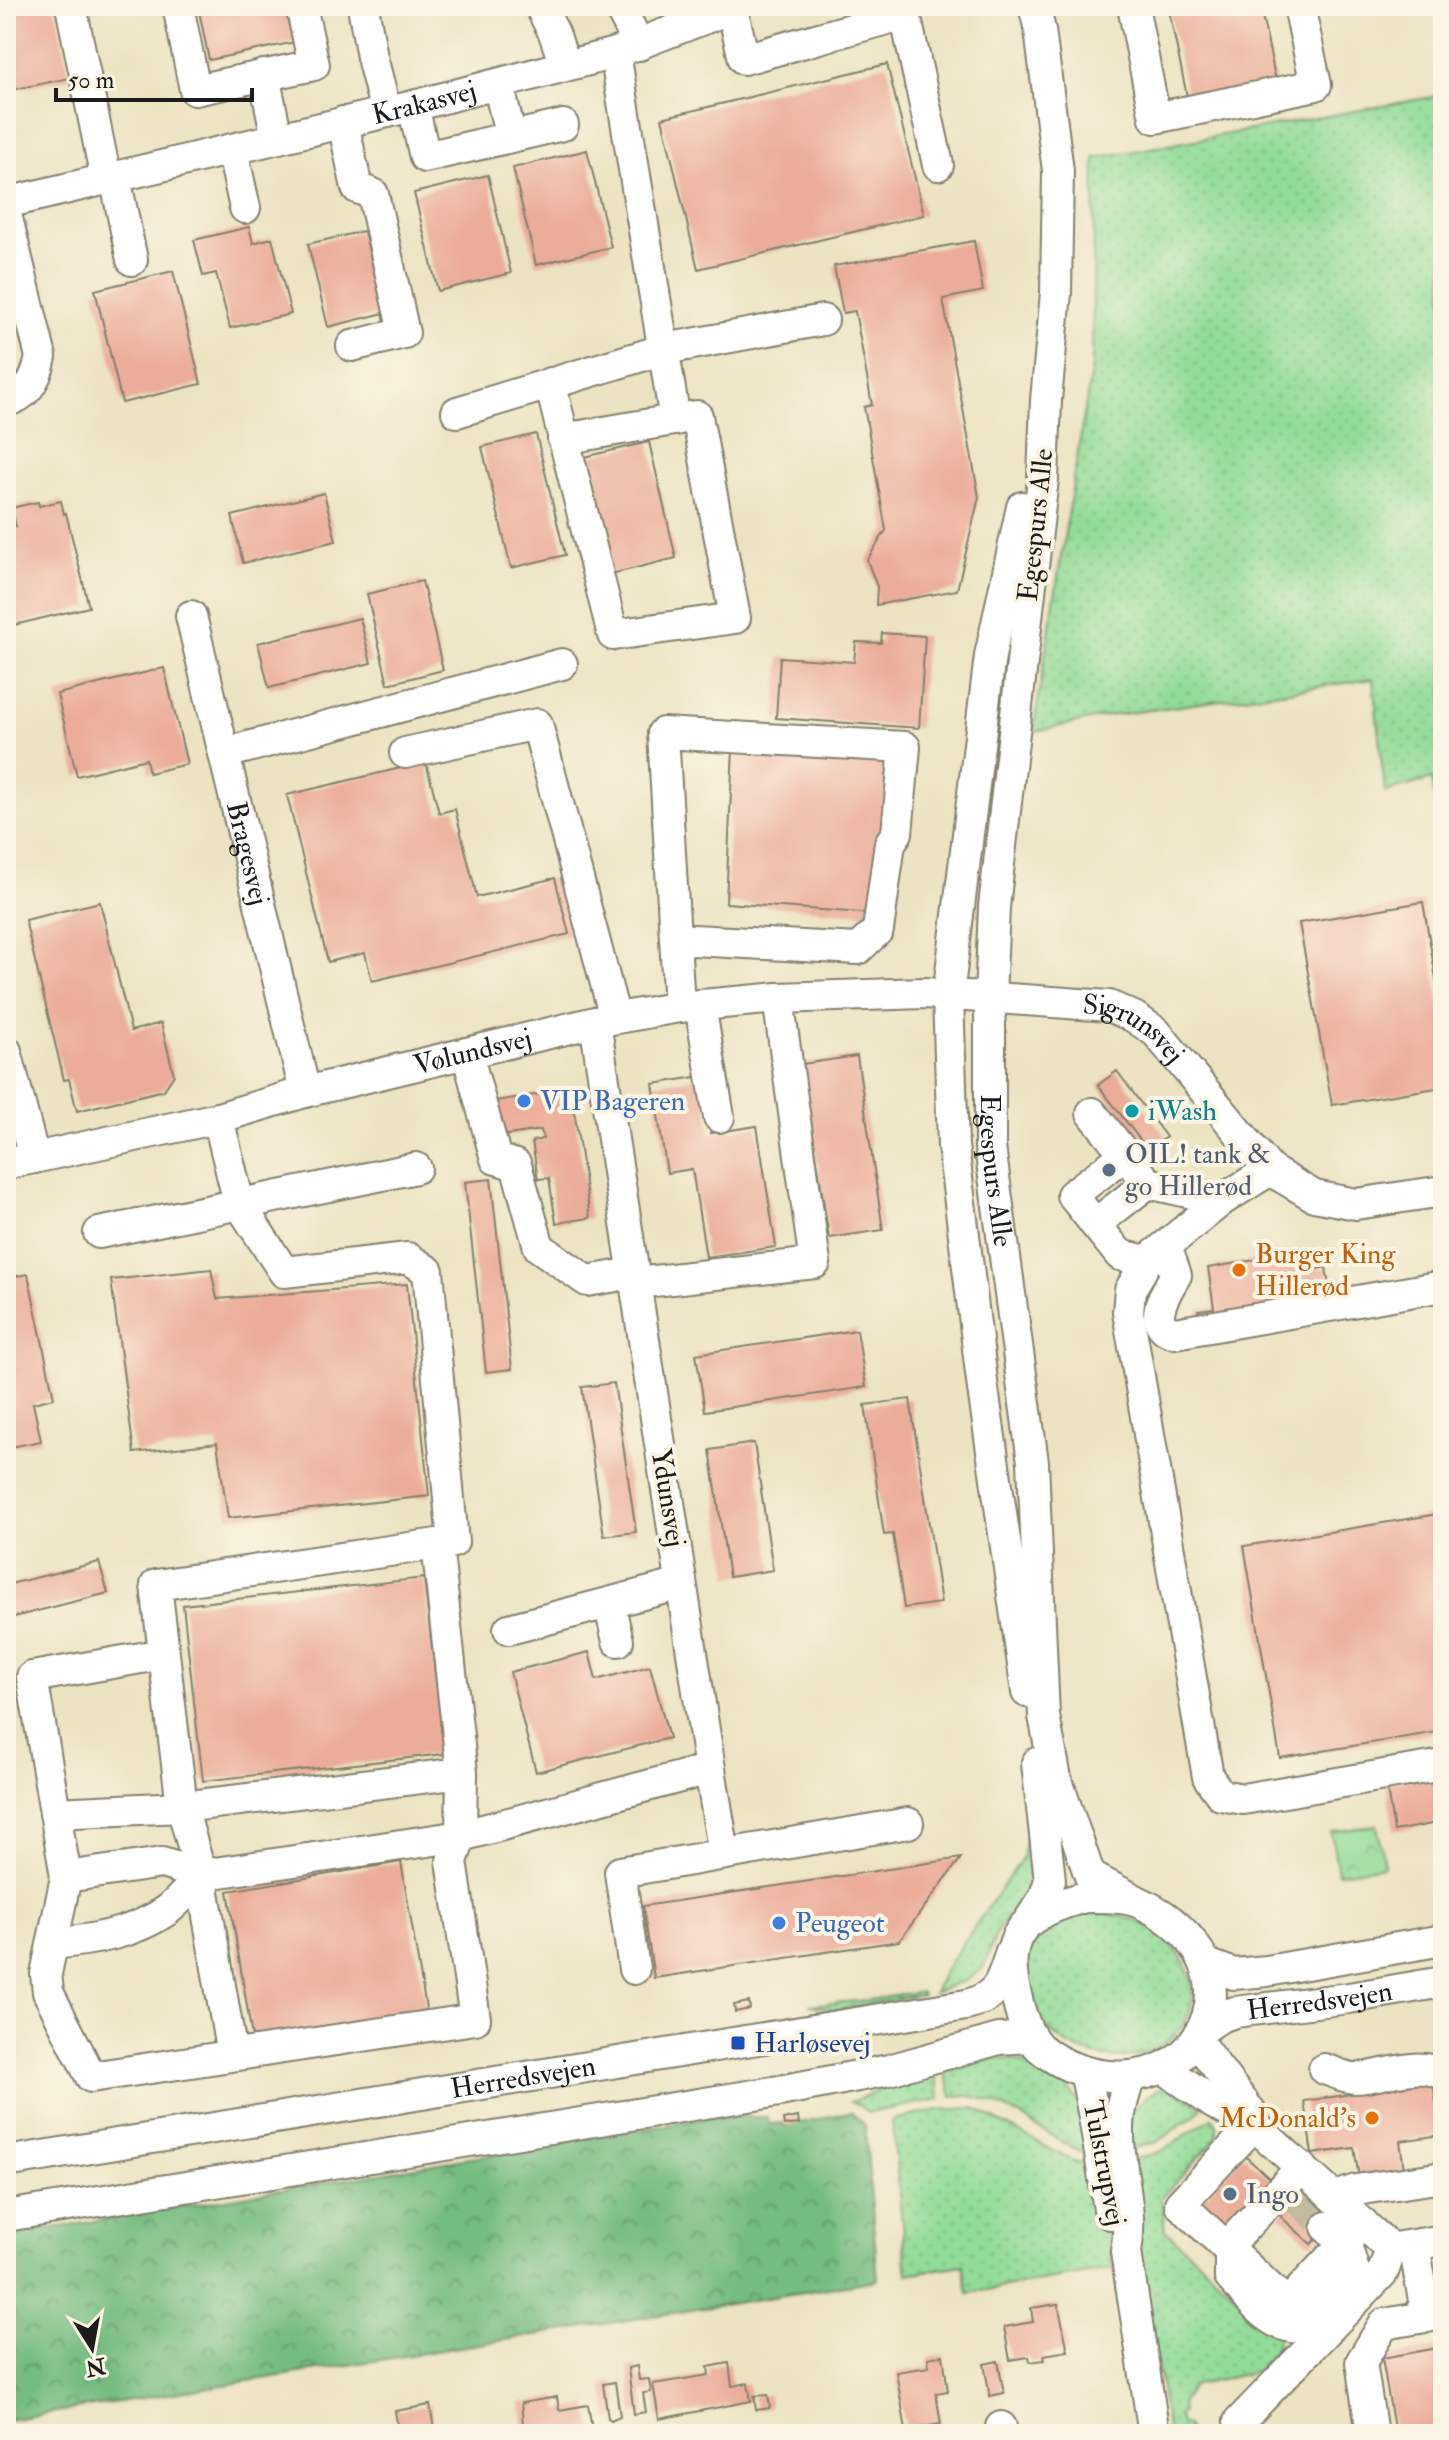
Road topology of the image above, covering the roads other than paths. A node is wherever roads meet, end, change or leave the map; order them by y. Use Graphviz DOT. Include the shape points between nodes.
graph roads {
  1 [pos="71,6"];
  2 [pos="178,6"];
  3 [pos="301,6"];
  4 [pos="363,6"];
  5 [pos="540,6"];
  6 [pos="619,6"];
  7 [pos="1034,6"];
  8 [pos="1133,6"];
  9 [pos="1299,6"];
  10 [pos="734,7"];
  11 [pos="627,49"];
  12 [pos="565,65"];
  13 [pos="264,75"];
  14 [pos="498,84"];
  15 [pos="400,109"];
  16 [pos="343,122"];
  17 [pos="563,125"];
  18 [pos="511,137"];
  19 [pos="277,138"];
  20 [pos="232,149"];
  21 [pos="938,165"];
  22 [pos="110,178"];
  23 [pos="6,203"];
  24 [pos="245,208"];
  25 [pos="8,232"];
  26 [pos="132,260"];
  27 [pos="823,320"];
  28 [pos="352,346"];
  29 [pos="665,349"];
  30 [pos="550,383"];
  31 [pos="1046,400"];
  32 [pos="6,401"];
  33 [pos="457,412"];
  34 [pos="675,420"];
  35 [pos="563,439"];
  36 [pos="191,616"];
  37 [pos="562,664"];
  38 [pos="225,753"];
  39 [pos="405,753"];
  40 [pos="675,939"];
  41 [pos="948,996"];
  42 [pos="778,998"];
  43 [pos="990,998"];
  44 [pos="689,1006"];
  45 [pos="605,1020"];
  46 [pos="6,1051"];
  47 [pos="467,1053"];
  48 [pos="305,1092"];
  49 [pos="1092,1113"];
  50 [pos="719,1117"];
  51 [pos="218,1118"];
  52 [pos="1125,1155"];
  53 [pos="20,1161"];
  54 [pos="416,1168"];
  55 [pos="1270,1170"];
  56 [pos="1148,1183"];
  57 [pos="1443,1191"];
  58 [pos="1211,1197"];
  59 [pos="239,1203"];
  60 [pos="1095,1224"];
  61 [pos="99,1233"];
  62 [pos="1144,1254"];
  63 [pos="635,1278"];
  64 [pos="1443,1286"];
  65 [pos="437,1544"];
  66 [pos="681,1584"];
  67 [pos="609,1603"];
  68 [pos="509,1629"];
  69 [pos="618,1641"];
  70 [pos="164,1654"];
  71 [pos="1443,1765"];
  72 [pos="710,1769"];
  73 [pos="462,1773"];
  74 [pos="182,1807"];
  75 [pos="55,1813"];
  76 [pos="908,1823"];
  77 [pos="461,1836"];
  78 [pos="724,1854"];
  79 [pos="201,1875"];
  80 [pos="66,1877"];
  81 [pos="1143,1904"];
  82 [pos="1030,1919"];
  83 [pos="1443,1940"];
  84 [pos="53,1944"];
  85 [pos="1011,1951"];
  86 [pos="1207,1964"];
  87 [pos="634,1969"];
  88 [pos="1443,1982"];
  89 [pos="1198,2035"];
  90 [pos="1030,2037"];
  91 [pos="232,2055"];
  92 [pos="1164,2068"];
  93 [pos="1324,2069"];
  94 [pos="1085,2072"];
  95 [pos="1443,2075"];
  96 [pos="1130,2077"];
  97 [pos="1254,2125"];
  98 [pos="1443,2153"];
  99 [pos="6,2162"];
  100 [pos="1443,2177"];
  101 [pos="1401,2183"];
  102 [pos="1293,2184"];
  103 [pos="1336,2197"];
  104 [pos="6,2216"];
  105 [pos="1345,2231"];
  106 [pos="1416,2244"];
  107 [pos="1228,2249"];
  108 [pos="1126,2252"];
  109 [pos="1435,2315"];
  110 [pos="1154,2434"];
  111 [pos="1241,2434"];
  112 [pos="1372,2434"];
  1 -- 22 [label="street"];
  2 -- 13 [label="street" via="195,90"];
  3 -- 13 [label="street" via="314,65"];
  4 -- 15 [label="street" via="372,57"];
  5 -- 12 [label="street"];
  6 -- 11 [label="street"];
  7 -- 31 [label="street, Egespurs Alle" via="1058,171 1056,293"];
  8 -- 9 [label="street" via="1155,118 1316,85"];
  10 -- 11 [label="street, Krakasvej"];
  10 -- 21 [label="street" via="744,59 905,14"];
  11 -- 12 [label="street, Krakasvej"];
  11 -- 29 [label="street"];
  12 -- 14 [label="street, Krakasvej"];
  13 -- 19 [label="street"];
  14 -- 15 [label="street, Krakasvej"];
  14 -- 18 [label="street"];
  15 -- 16 [label="street, Krakasvej"];
  15 -- 18 [label="street" via="425,157"];
  16 -- 19 [label="street, Krakasvej"];
  16 -- 28 [label="street" via="357,188 373,194 404,333"];
  17 -- 18 [label="street"];
  19 -- 20 [label="street, Krakasvej"];
  20 -- 22 [label="street, Krakasvej"];
  20 -- 24 [label="street"];
  22 -- 23 [label="street, Krakasvej"];
  22 -- 26 [label="street"];
  25 -- 32 [label="street" via="41,357 36,380"];
  27 -- 29 [label="street"];
  29 -- 30 [label="street"];
  29 -- 34 [label="street"];
  30 -- 33 [label="street"];
  30 -- 35 [label="street"];
  31 -- 41 [label="street, Egespurs Alle" via="990,656"];
  31 -- 43 [label="street, Egespurs Alle" via="1043,479 994,907"];
  34 -- 35 [label="street"];
  34 -- 35 [label="street" via="697,416 735,618 613,635"];
  36 -- 38 [label="street, Bragesvej"];
  37 -- 38 [label="street"];
  38 -- 48 [label="street, Bragesvej"];
  39 -- 45 [label="street, Ydunsvej" via="537,724"];
  40 -- 40 [label="street" via="663,733 905,747 897,833 890,843 878,930 858,949"];
  40 -- 44 [label="street"];
  41 -- 42 [label="street, Vølundsvej"];
  41 -- 43 [label="street, Sigrunsvej"];
  41 -- 82 [label="street, Egespurs Alle" via="953,1146 1050,1880"];
  42 -- 44 [label="street, Vølundsvej"];
  42 -- 63 [label="street" via="815,1263"];
  43 -- 55 [label="street, Sigrunsvej" via="1109,1006 1134,1017 1156,1032"];
  43 -- 81 [label="street, Egespurs Alle" via="990,1147 1033,1462 1044,1716 1056,1778 1090,1876"];
  44 -- 45 [label="street, Vølundsvej"];
  44 -- 50 [label="street"];
  45 -- 47 [label="street, Vølundsvej"];
  45 -- 63 [label="street, Ydunsvej"];
  46 -- 53 [label="street"];
  47 -- 48 [label="street, Vølundsvej"];
  47 -- 63 [label="street" via="496,1159 516,1165 539,1247 587,1281"];
  48 -- 51 [label="street, Vølundsvej"];
  49 -- 52 [label="street"];
  51 -- 53 [label="street, Vølundsvej"];
  51 -- 59 [label="street"];
  52 -- 56 [label="street"];
  52 -- 60 [label="street" via="1072,1195"];
  54 -- 59 [label="street"];
  55 -- 57 [label="street, Sigrunsvej" via="1314,1196 1356,1204"];
  55 -- 58 [label="street"];
  56 -- 58 [label="street"];
  56 -- 60 [label="street"];
  58 -- 62 [label="street"];
  58 -- 62 [label="street"];
  59 -- 61 [label="street"];
  59 -- 65 [label="street" via="284,1272 408,1258 428,1271 453,1542"];
  60 -- 62 [label="street"];
  62 -- 64 [label="street" via="1176,1275 1159,1316 1161,1325 1175,1333"];
  62 -- 71 [label="street" via="1130,1290 1130,1335 1208,1777 1221,1795 1243,1799"];
  63 -- 66 [label="street, Ydunsvej"];
  65 -- 70 [label="street" via="156,1585"];
  65 -- 73 [label="street"];
  66 -- 67 [label="street"];
  66 -- 72 [label="street, Ydunsvej"];
  67 -- 68 [label="street"];
  67 -- 69 [label="street"];
  70 -- 74 [label="street"];
  70 -- 75 [label="street" via="32,1677"];
  72 -- 77 [label="street"];
  72 -- 78 [label="street, Ydunsvej"];
  73 -- 74 [label="street"];
  73 -- 77 [label="street"];
  74 -- 75 [label="street"];
  74 -- 79 [label="street"];
  75 -- 80 [label="street"];
  76 -- 78 [label="street"];
  77 -- 79 [label="street"];
  77 -- 91 [label="street" via="452,1861 475,2019"];
  78 -- 87 [label="street" via="620,1872"];
  79 -- 80 [label="street" via="162,1863"];
  79 -- 84 [label="street" via="168,1910 135,1927 90,1941"];
  79 -- 91 [label="street"];
  80 -- 84 [label="street"];
  81 -- 82 [label="street" via="1085,1897"];
  81 -- 86 [label="street" via="1191,1937"];
  82 -- 85 [label="street"];
  83 -- 86 [label="street, Herredsvejen" via="1267,1971 1234,1974"];
  84 -- 91 [label="street" via="48,1992 91,2077"];
  85 -- 90 [label="street" via="1013,1985"];
  85 -- 99 [label="street, Herredsvejen" via="994,1992 966,2005"];
  86 -- 89 [label="street" via="1209,2009"];
  88 -- 89 [label="street, Herredsvejen" via="1235,2012"];
  89 -- 92 [label="street"];
  89 -- 97 [label="street"];
  90 -- 94 [label="street" via="1062,2063"];
  90 -- 104 [label="street, Herredsvejen" via="999,2039 889,2070 779,2091"];
  92 -- 96 [label="street"];
  92 -- 97 [label="street"];
  93 -- 95 [label="street" via="1353,2078 1422,2068"];
  94 -- 96 [label="street"];
  94 -- 108 [label="street, Tulstrupvej" via="1113,2229"];
  96 -- 108 [label="street, Tulstrupvej" via="1120,2115 1130,2230"];
  97 -- 102 [label="street"];
  97 -- 107 [label="street" via="1180,2204"];
  98 -- 101 [label="street"];
  100 -- 101 [label="street"];
  101 -- 103 [label="street"];
  102 -- 103 [label="street"];
  102 -- 107 [label="street"];
  103 -- 105 [label="street"];
  105 -- 106 [label="street"];
  105 -- 107 [label="street" via="1351,2276 1300,2327 1276,2322 1252,2302 1230,2277"];
  106 -- 109 [label="street"];
  106 -- 111 [label="street" via="1239,2422"];
  108 -- 110 [label="street, Tulstrupvej"];
  109 -- 112 [label="street" via="1384,2324 1361,2362"];
}
